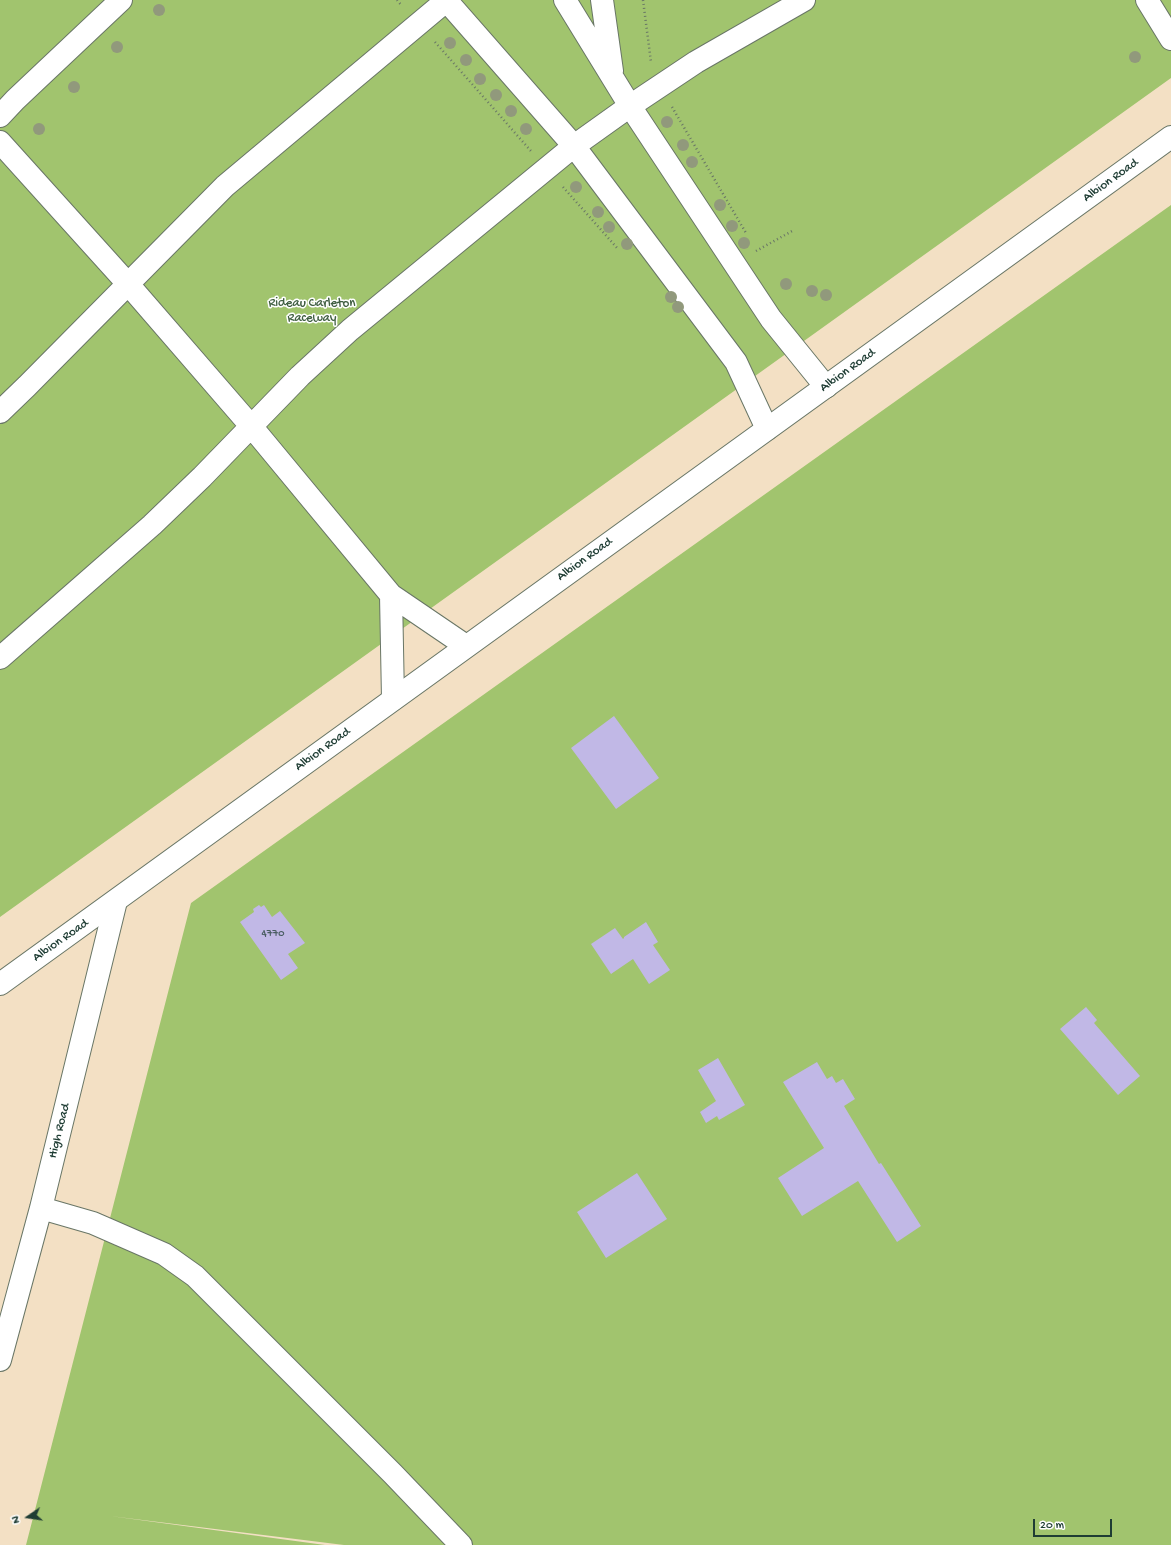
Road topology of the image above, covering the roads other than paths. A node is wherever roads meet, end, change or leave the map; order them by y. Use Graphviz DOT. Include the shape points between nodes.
graph roads {
  1 [pos="121,0"];
  2 [pos="446,0"];
  3 [pos="565,0"];
  4 [pos="602,0"];
  5 [pos="804,0"];
  6 [pos="1147,0"];
  7 [pos="1171,39"];
  8 [pos="612,78"];
  9 [pos="630,106"];
  10 [pos="0,116"];
  11 [pos="1171,137"];
  12 [pos="0,142"];
  13 [pos="574,146"];
  14 [pos="128,284"];
  15 [pos="826,387"];
  16 [pos="0,412"];
  17 [pos="251,426"];
  18 [pos="767,429"];
  19 [pos="391,595"];
  20 [pos="466,646"];
  21 [pos="0,658"];
  22 [pos="393,699"];
  23 [pos="116,901"];
  24 [pos="0,984"];
  25 [pos="41,1208"];
  26 [pos="0,1360"];
  27 [pos="461,1545"];
  1 -- 10 [label="main road"];
  2 -- 13 [label="main road"];
  2 -- 14 [label="main road" via="225,186"];
  3 -- 8 [label="main road"];
  4 -- 8 [label="main road"];
  5 -- 9 [label="main road" via="696,62"];
  6 -- 7 [label="main road"];
  8 -- 9 [label="main road"];
  9 -- 13 [label="main road"];
  9 -- 15 [label="main road" via="771,319"];
  11 -- 15 [label="main road, Albion Road"];
  12 -- 14 [label="main road"];
  13 -- 17 [label="main road" via="350,330"];
  13 -- 18 [label="main road" via="736,362"];
  14 -- 16 [label="main road"];
  14 -- 17 [label="main road"];
  15 -- 18 [label="main road, Albion Road"];
  17 -- 19 [label="main road"];
  17 -- 21 [label="main road" via="152,525"];
  18 -- 20 [label="main road, Albion Road"];
  19 -- 20 [label="main road"];
  19 -- 22 [label="main road"];
  20 -- 22 [label="main road, Albion Road"];
  22 -- 23 [label="main road, Albion Road"];
  23 -- 24 [label="main road, Albion Road"];
  23 -- 25 [label="main road, High Road"];
  25 -- 26 [label="main road, High Road"];
  25 -- 27 [label="main road" via="93,1222 164,1254 195,1276"];
}
